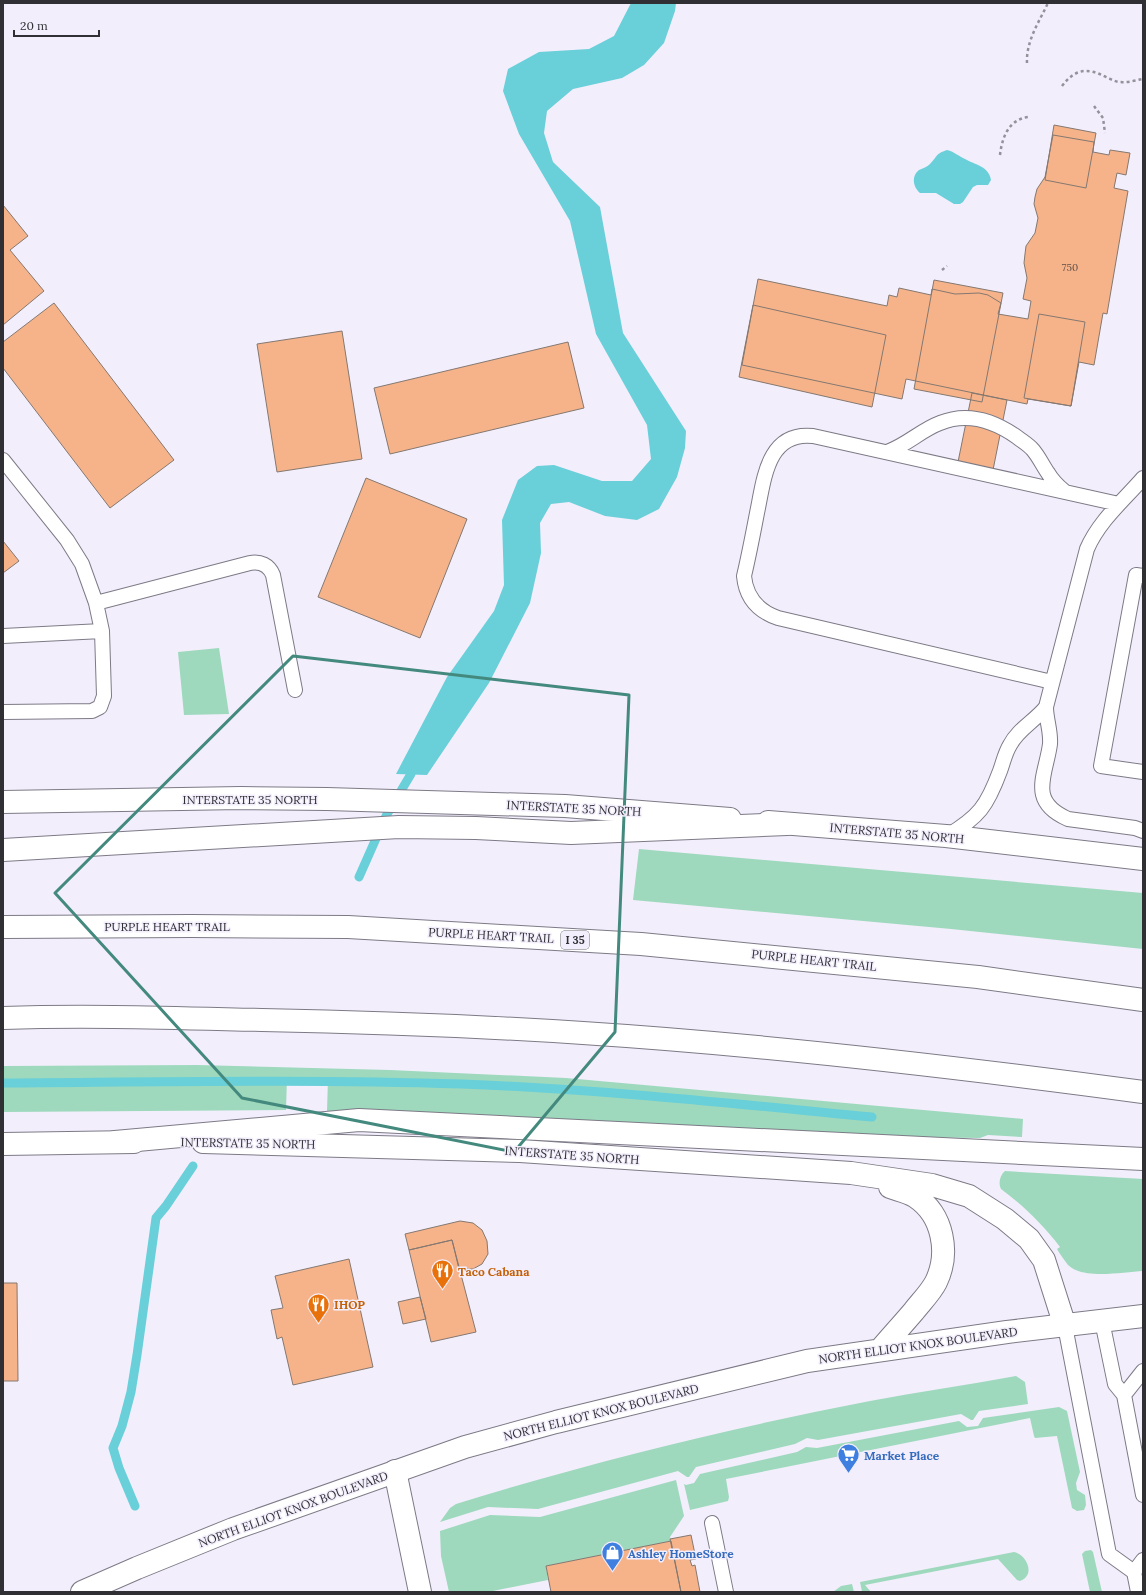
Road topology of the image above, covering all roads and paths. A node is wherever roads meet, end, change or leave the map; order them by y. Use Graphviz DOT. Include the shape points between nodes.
graph roads {
  1 [pos="1048,3"];
  2 [pos="1027,63"];
  3 [pos="1143,79"];
  4 [pos="1062,86"];
  5 [pos="1094,106"];
  6 [pos="1028,117"];
  7 [pos="1105,133"];
  8 [pos="1000,155"];
  9 [pos="947,266"];
  10 [pos="942,270"];
  11 [pos="887,452"];
  12 [pos="3,460"];
  13 [pos="1143,478"];
  14 [pos="1064,492"];
  15 [pos="1136,495"];
  16 [pos="1119,504"];
  17 [pos="1143,576"];
  18 [pos="96,603"];
  19 [pos="102,631"];
  20 [pos="3,636"];
  21 [pos="1052,682"];
  22 [pos="295,690"];
  23 [pos="1046,707"];
  24 [pos="3,712"];
  25 [pos="1143,772"];
  26 [pos="3,802"];
  27 [pos="787,824"];
  28 [pos="1143,831"];
  29 [pos="946,836"];
  30 [pos="3,850"];
  31 [pos="1143,859"];
  32 [pos="3,927"];
  33 [pos="1143,1000"];
  34 [pos="3,1018"];
  35 [pos="1143,1092"];
  36 [pos="115,1142"];
  37 [pos="3,1144"];
  38 [pos="1143,1159"];
  39 [pos="851,1173"];
  40 [pos="1143,1316"];
  41 [pos="1102,1321"];
  42 [pos="1065,1326"];
  43 [pos="880,1350"];
  44 [pos="1143,1371"];
  45 [pos="1124,1395"];
  46 [pos="395,1471"];
  47 [pos="1143,1495"];
  48 [pos="712,1523"];
  49 [pos="1143,1560"];
  50 [pos="1134,1572"];
  51 [pos="82,1592"];
  52 [pos="420,1592"];
  53 [pos="726,1592"];
  54 [pos="1138,1592"];
  1 -- 2 [label="path" via="1026,54"];
  3 -- 4 [label="path" via="1113,81 1086,70 1075,73"];
  5 -- 7 [label="path" via="1103,118"];
  6 -- 8 [label="path" via="1019,118 1012,124 1002,143"];
  9 -- 10 [label="path"];
  11 -- 14 [label="lane"];
  11 -- 14 [label="lane" via="929,428 953,418 986,420 1012,433 1034,450 1055,483"];
  11 -- 21 [label="lane" via="803,435 785,441 778,448 767,466 744,576 746,590 754,603 761,610 778,618"];
  12 -- 18 [label="lane" via="78,556"];
  13 -- 15 [label="lane"];
  14 -- 16 [label="lane"];
  15 -- 16 [label="lane"];
  16 -- 21 [label="lane" via="1098,527 1087,549"];
  17 -- 25 [label="lane" via="1136,575 1101,766"];
  18 -- 19 [label="lane"];
  18 -- 22 [label="lane" via="250,563 264,564 273,575"];
  19 -- 20 [label="lane"];
  19 -- 24 [label="lane" via="104,696 100,708 88,711"];
  21 -- 23 [label="lane"];
  23 -- 28 [label="lane" via="1050,743 1041,788 1048,803 1060,815 1068,818"];
  23 -- 29 [label="lane" via="1024,727 1009,746 986,804 971,820"];
  26 -- 27 [label="main road, INTERSTATE 35 NORTH" via="327,799 565,806"];
  27 -- 29 [label="main road, INTERSTATE 35 NORTH"];
  27 -- 30 [label="main road" via="571,832 399,827"];
  29 -- 31 [label="main road, INTERSTATE 35 NORTH"];
  32 -- 33 [label="main road, PURPLE HEART TRAIL / I 35" via="348,927 634,943 978,977"];
  34 -- 35 [label="main road" via="387,1023 583,1033 824,1053"];
  36 -- 37 [label="main road, INTERSTATE 35 NORTH"];
  36 -- 38 [label="main road" via="359,1120"];
  36 -- 39 [label="main road, INTERSTATE 35 NORTH" via="166,1141 520,1151"];
  39 -- 42 [label="main road, INTERSTATE 35 NORTH" via="932,1185 969,1196 1005,1218 1029,1239 1044,1260"];
  39 -- 43 [label="main road" via="916,1197 932,1213 941,1230 942,1265 936,1282"];
  40 -- 41 [label="main road, NORTH ELLIOT KNOX BOULEVARD"];
  41 -- 42 [label="main road, NORTH ELLIOT KNOX BOULEVARD"];
  41 -- 45 [label="lane" via="1116,1384"];
  42 -- 43 [label="main road, NORTH ELLIOT KNOX BOULEVARD"];
  42 -- 50 [label="lane" via="1109,1554"];
  43 -- 46 [label="main road, NORTH ELLIOT KNOX BOULEVARD" via="807,1361 563,1420 465,1447"];
  44 -- 45 [label="lane"];
  45 -- 47 [label="lane"];
  46 -- 51 [label="main road, NORTH ELLIOT KNOX BOULEVARD" via="233,1529"];
  46 -- 52 [label="main road"];
  48 -- 53 [label="lane"];
  49 -- 50 [label="lane"];
  50 -- 54 [label="lane"];
}
